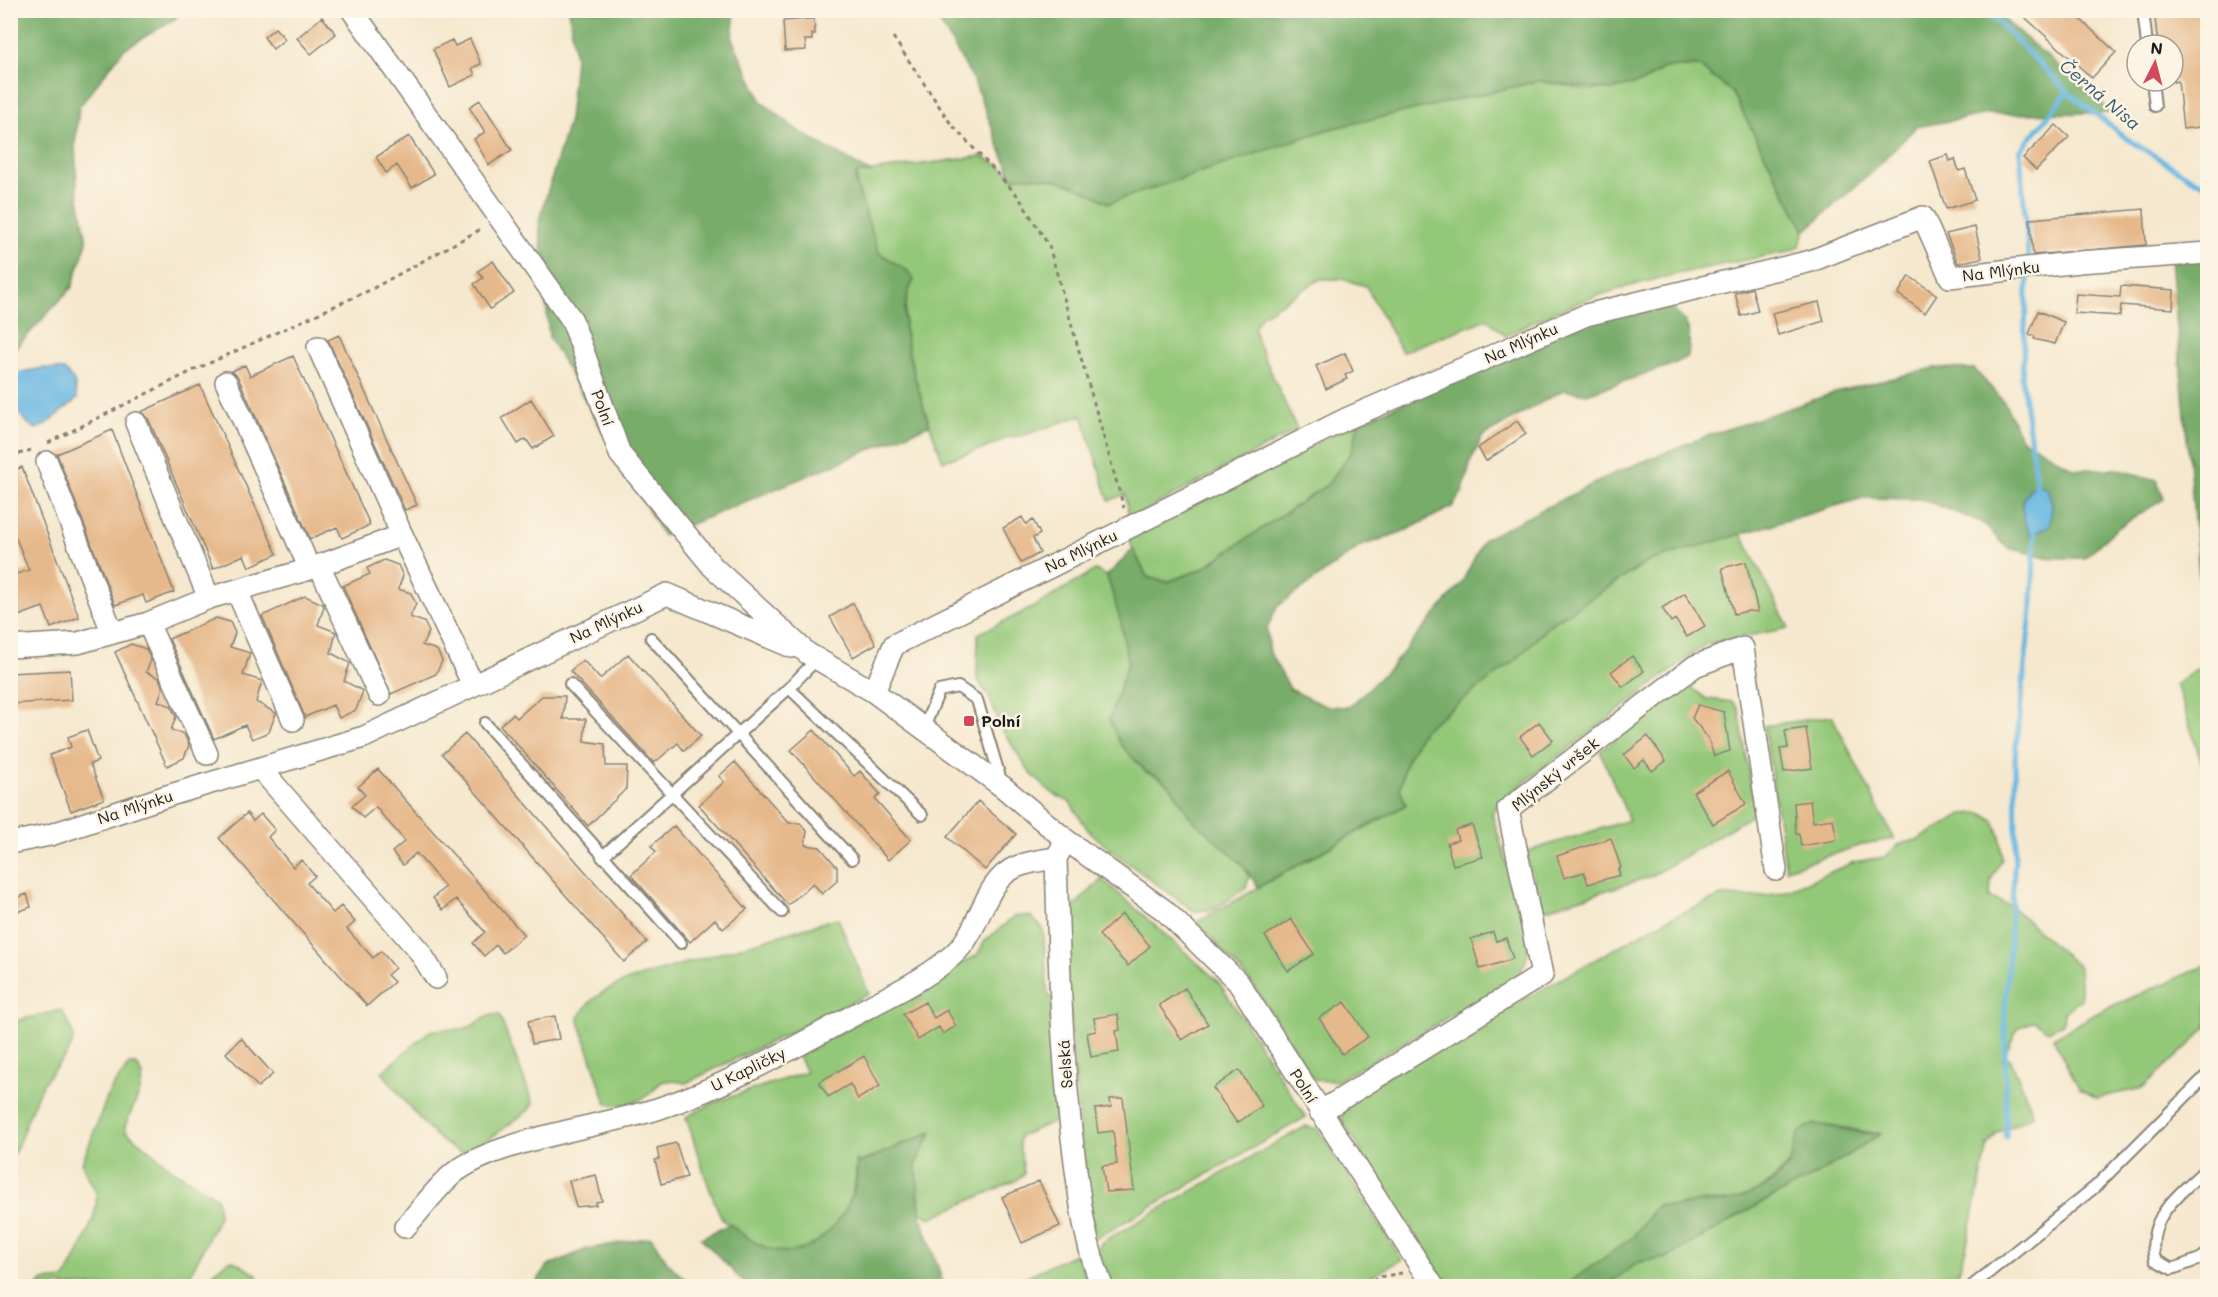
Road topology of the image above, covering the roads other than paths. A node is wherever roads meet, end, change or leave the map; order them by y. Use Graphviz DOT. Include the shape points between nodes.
graph roads {
  1 [pos="352,10"];
  2 [pos="2143,10"];
  3 [pos="2146,33"];
  4 [pos="2153,93"];
  5 [pos="2155,106"];
  6 [pos="2208,253"];
  7 [pos="318,347"];
  8 [pos="226,382"];
  9 [pos="136,423"];
  10 [pos="47,462"];
  11 [pos="402,535"];
  12 [pos="315,567"];
  13 [pos="237,591"];
  14 [pos="209,598"];
  15 [pos="148,623"];
  16 [pos="112,632"];
  17 [pos="651,638"];
  18 [pos="10,647"];
  19 [pos="812,656"];
  20 [pos="570,684"];
  21 [pos="473,685"];
  22 [pos="789,688"];
  23 [pos="874,693"];
  24 [pos="379,695"];
  25 [pos="293,720"];
  26 [pos="485,723"];
  27 [pos="923,730"];
  28 [pos="735,734"];
  29 [pos="207,754"];
  30 [pos="260,768"];
  31 [pos="1003,787"];
  32 [pos="672,792"];
  33 [pos="922,815"];
  34 [pos="10,843"];
  35 [pos="1061,849"];
  36 [pos="602,857"];
  37 [pos="852,859"];
  38 [pos="1776,870"];
  39 [pos="782,912"];
  40 [pos="681,943"];
  41 [pos="436,978"];
  42 [pos="2208,1074"];
  43 [pos="1320,1112"];
  44 [pos="2208,1167"];
  45 [pos="405,1227"];
  46 [pos="2208,1253"];
  47 [pos="1428,1278"];
  48 [pos="1102,1287"];
  49 [pos="1972,1287"];
  1 -- 19 [label="street, Polní" via="572,320 620,454 713,567"];
  2 -- 3 [label="lane"];
  4 -- 5 [label="lane"];
  6 -- 23 [label="street, Na Mlýnku" via="1950,277 1923,217 1811,261 1586,315 1346,419 894,645"];
  7 -- 11 [label="street"];
  8 -- 12 [label="street"];
  9 -- 14 [label="street"];
  10 -- 16 [label="street"];
  11 -- 12 [label="street"];
  11 -- 21 [label="street"];
  12 -- 13 [label="street"];
  12 -- 24 [label="street"];
  13 -- 14 [label="street"];
  13 -- 25 [label="street"];
  14 -- 15 [label="street"];
  15 -- 16 [label="street"];
  15 -- 29 [label="street"];
  16 -- 18 [label="street" via="78,643"];
  17 -- 28 [label="lane, Na Mlýnku"];
  19 -- 21 [label="street, Na Mlýnku" via="667,594"];
  19 -- 22 [label="lane"];
  19 -- 23 [label="street, Polní"];
  20 -- 32 [label="lane"];
  21 -- 30 [label="street, Na Mlýnku" via="364,737"];
  22 -- 28 [label="lane"];
  22 -- 33 [label="lane"];
  23 -- 27 [label="street, Polní"];
  26 -- 36 [label="lane"];
  27 -- 31 [label="street, Polní"];
  27 -- 31 [label="lane" via="939,691 958,687 977,700"];
  28 -- 32 [label="lane"];
  28 -- 37 [label="lane, Na Mlýnku"];
  30 -- 34 [label="street, Na Mlýnku" via="50,835"];
  30 -- 41 [label="street" via="420,952"];
  31 -- 35 [label="street, Polní"];
  32 -- 36 [label="lane"];
  32 -- 39 [label="lane"];
  35 -- 43 [label="street, Polní" via="1164,910 1238,982"];
  35 -- 45 [label="street, U Kapličky" via="1000,877 979,920 958,950 888,997 699,1093 657,1109 483,1158 454,1173"];
  35 -- 48 [label="street, Selská" via="1062,1025 1069,1118 1084,1232"];
  36 -- 40 [label="lane"];
  38 -- 43 [label="street, Mlýnský vršek" via="1743,648 1695,666 1508,809 1542,975"];
  42 -- 49 [label="lane" via="2095,1187"];
  43 -- 47 [label="street, Polní"];
  44 -- 46 [label="lane" via="2161,1214 2152,1241 2155,1260 2172,1269"];
}
